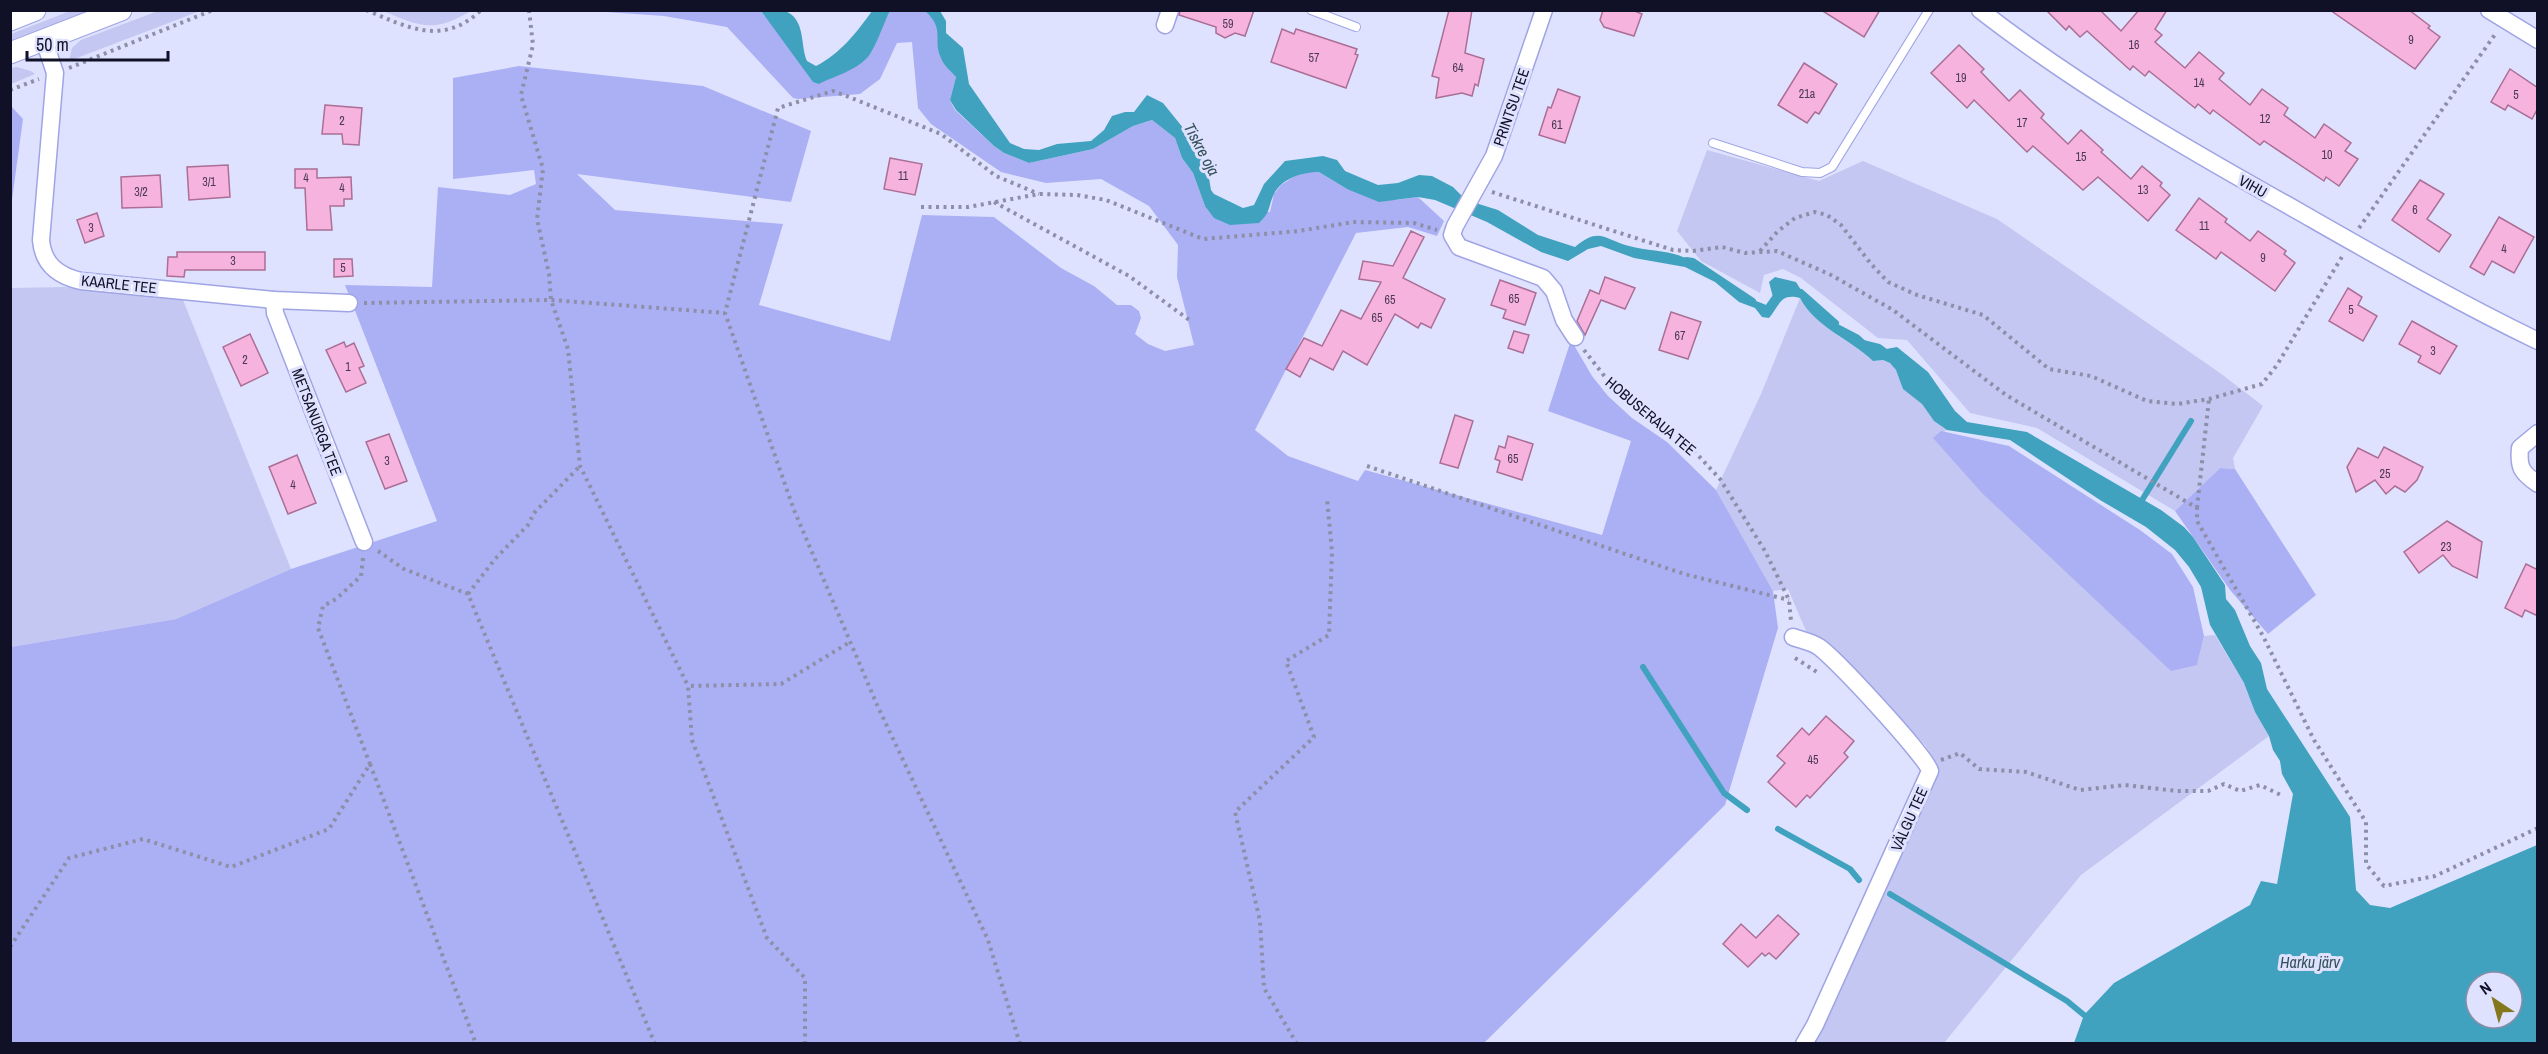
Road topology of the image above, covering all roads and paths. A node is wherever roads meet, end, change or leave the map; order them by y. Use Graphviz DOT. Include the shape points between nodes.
graph roads {
  1 [pos="35,10"];
  2 [pos="121,10"];
  3 [pos="213,10"];
  4 [pos="366,10"];
  5 [pos="481,10"];
  6 [pos="529,10"];
  7 [pos="1311,10"];
  8 [pos="1544,10"];
  9 [pos="1929,10"];
  10 [pos="1980,10"];
  11 [pos="2489,10"];
  12 [pos="10,20"];
  13 [pos="2505,20"];
  14 [pos="1356,27"];
  15 [pos="44,40"];
  16 [pos="2538,40"];
  17 [pos="10,53"];
  18 [pos="55,73"];
  19 [pos="10,90"];
  20 [pos="1713,142"];
  21 [pos="1039,194"];
  22 [pos="1470,200"];
  23 [pos="994,201"];
  24 [pos="921,207"];
  25 [pos="1452,235"];
  26 [pos="2350,241"];
  27 [pos="1760,252"];
  28 [pos="274,300"];
  29 [pos="551,300"];
  30 [pos="349,303"];
  31 [pos="725,313"];
  32 [pos="1192,322"];
  33 [pos="1575,337"];
  34 [pos="2538,340"];
  35 [pos="2209,399"];
  36 [pos="2538,433"];
  37 [pos="580,466"];
  38 [pos="1367,466"];
  39 [pos="2538,484"];
  40 [pos="1327,499"];
  41 [pos="2197,508"];
  42 [pos="364,542"];
  43 [pos="468,594"];
  44 [pos="1789,600"];
  45 [pos="1793,637"];
  46 [pos="850,642"];
  47 [pos="1795,658"];
  48 [pos="1829,682"];
  49 [pos="688,686"];
  50 [pos="370,764"];
  51 [pos="1929,764"];
  52 [pos="2283,796"];
  53 [pos="2538,828"];
  54 [pos="10,947"];
  55 [pos="476,1044"];
  56 [pos="655,1044"];
  57 [pos="805,1044"];
  58 [pos="1020,1044"];
  59 [pos="1298,1044"];
  60 [pos="1804,1044"];
  1 -- 12 [label="street"];
  2 -- 15 [label="street"];
  3 -- 18 [label="path"];
  4 -- 5 [label="path" via="410,28 432,31 457,27"];
  6 -- 29 [label="path" via="533,45 521,95 543,170 537,219"];
  7 -- 14 [label="lane"];
  8 -- 22 [label="street, PRINTSU TEE" via="1494,156"];
  9 -- 20 [label="lane" via="1832,167 1820,173 1802,172"];
  10 -- 26 [label="street, VIHU" via="2029,48 2116,104"];
  11 -- 13 [label="street"];
  13 -- 16 [label="street"];
  13 -- 26 [label="path"];
  15 -- 17 [label="street"];
  15 -- 18 [label="street, KAARLE TEE"];
  18 -- 19 [label="path"];
  18 -- 28 [label="street, KAARLE TEE" via="41,240 47,264 68,278 81,281"];
  21 -- 23 [label="path"];
  21 -- 25 [label="path" via="1106,201 1203,239 1353,222 1414,223"];
  21 -- 31 [label="path" via="996,176 941,134 849,97 833,92 778,108"];
  22 -- 25 [label="street"];
  22 -- 27 [label="path" via="1673,250 1693,252 1722,247"];
  23 -- 24 [label="path" via="968,207"];
  23 -- 32 [label="path" via="1129,276"];
  25 -- 33 [label="street" via="1459,248 1544,278"];
  26 -- 34 [label="street, VIHU" via="2462,304"];
  26 -- 35 [label="path" via="2271,375 2262,384"];
  27 -- 35 [label="path" via="1795,218 1815,212 1827,215 1841,225 1888,282 1983,315 2049,369 2091,376 2147,401 2177,404"];
  27 -- 41 [label="path" via="1777,251 1832,275 1893,310 2006,395"];
  28 -- 30 [label="street, KAARLE TEE"];
  28 -- 42 [label="street, METSANURGA TEE" via="275,313"];
  29 -- 30 [label="path"];
  29 -- 31 [label="path"];
  29 -- 37 [label="path" via="568,349"];
  31 -- 46 [label="path" via="794,510"];
  33 -- 44 [label="path, HOBUSERAUA TEE" via="1613,387 1686,441 1720,479 1765,551"];
  35 -- 41 [label="path"];
  36 -- 39 [label="street" via="2520,448 2519,459 2524,474"];
  37 -- 43 [label="path" via="534,513"];
  37 -- 49 [label="path"];
  38 -- 44 [label="path" via="1684,574"];
  40 -- 59 [label="path" via="1332,552 1329,635 1286,661 1314,737 1235,812 1260,921 1264,988"];
  41 -- 53 [label="path" via="2197,521 2263,636 2314,740 2366,822 2366,864 2384,886 2435,876"];
  42 -- 43 [label="path" via="404,569"];
  42 -- 50 [label="path" via="361,576 336,600 323,606 318,628"];
  43 -- 56 [label="path"];
  44 -- 45 [label="path, HOBUSERAUA TEE"];
  45 -- 51 [label="street" via="1819,647"];
  46 -- 49 [label="path" via="781,684"];
  46 -- 58 [label="path" via="988,940"];
  47 -- 48 [label="path"];
  49 -- 57 [label="path" via="692,740 766,938 805,978"];
  50 -- 54 [label="path" via="329,830 231,867 143,839 69,858"];
  50 -- 55 [label="path"];
  51 -- 52 [label="path" via="1960,753 1979,769 2026,772 2080,790 2124,785 2208,791 2224,784 2240,791 2259,784"];
  51 -- 60 [label="street, VÄLGU TEE" via="1923,792"];
}
